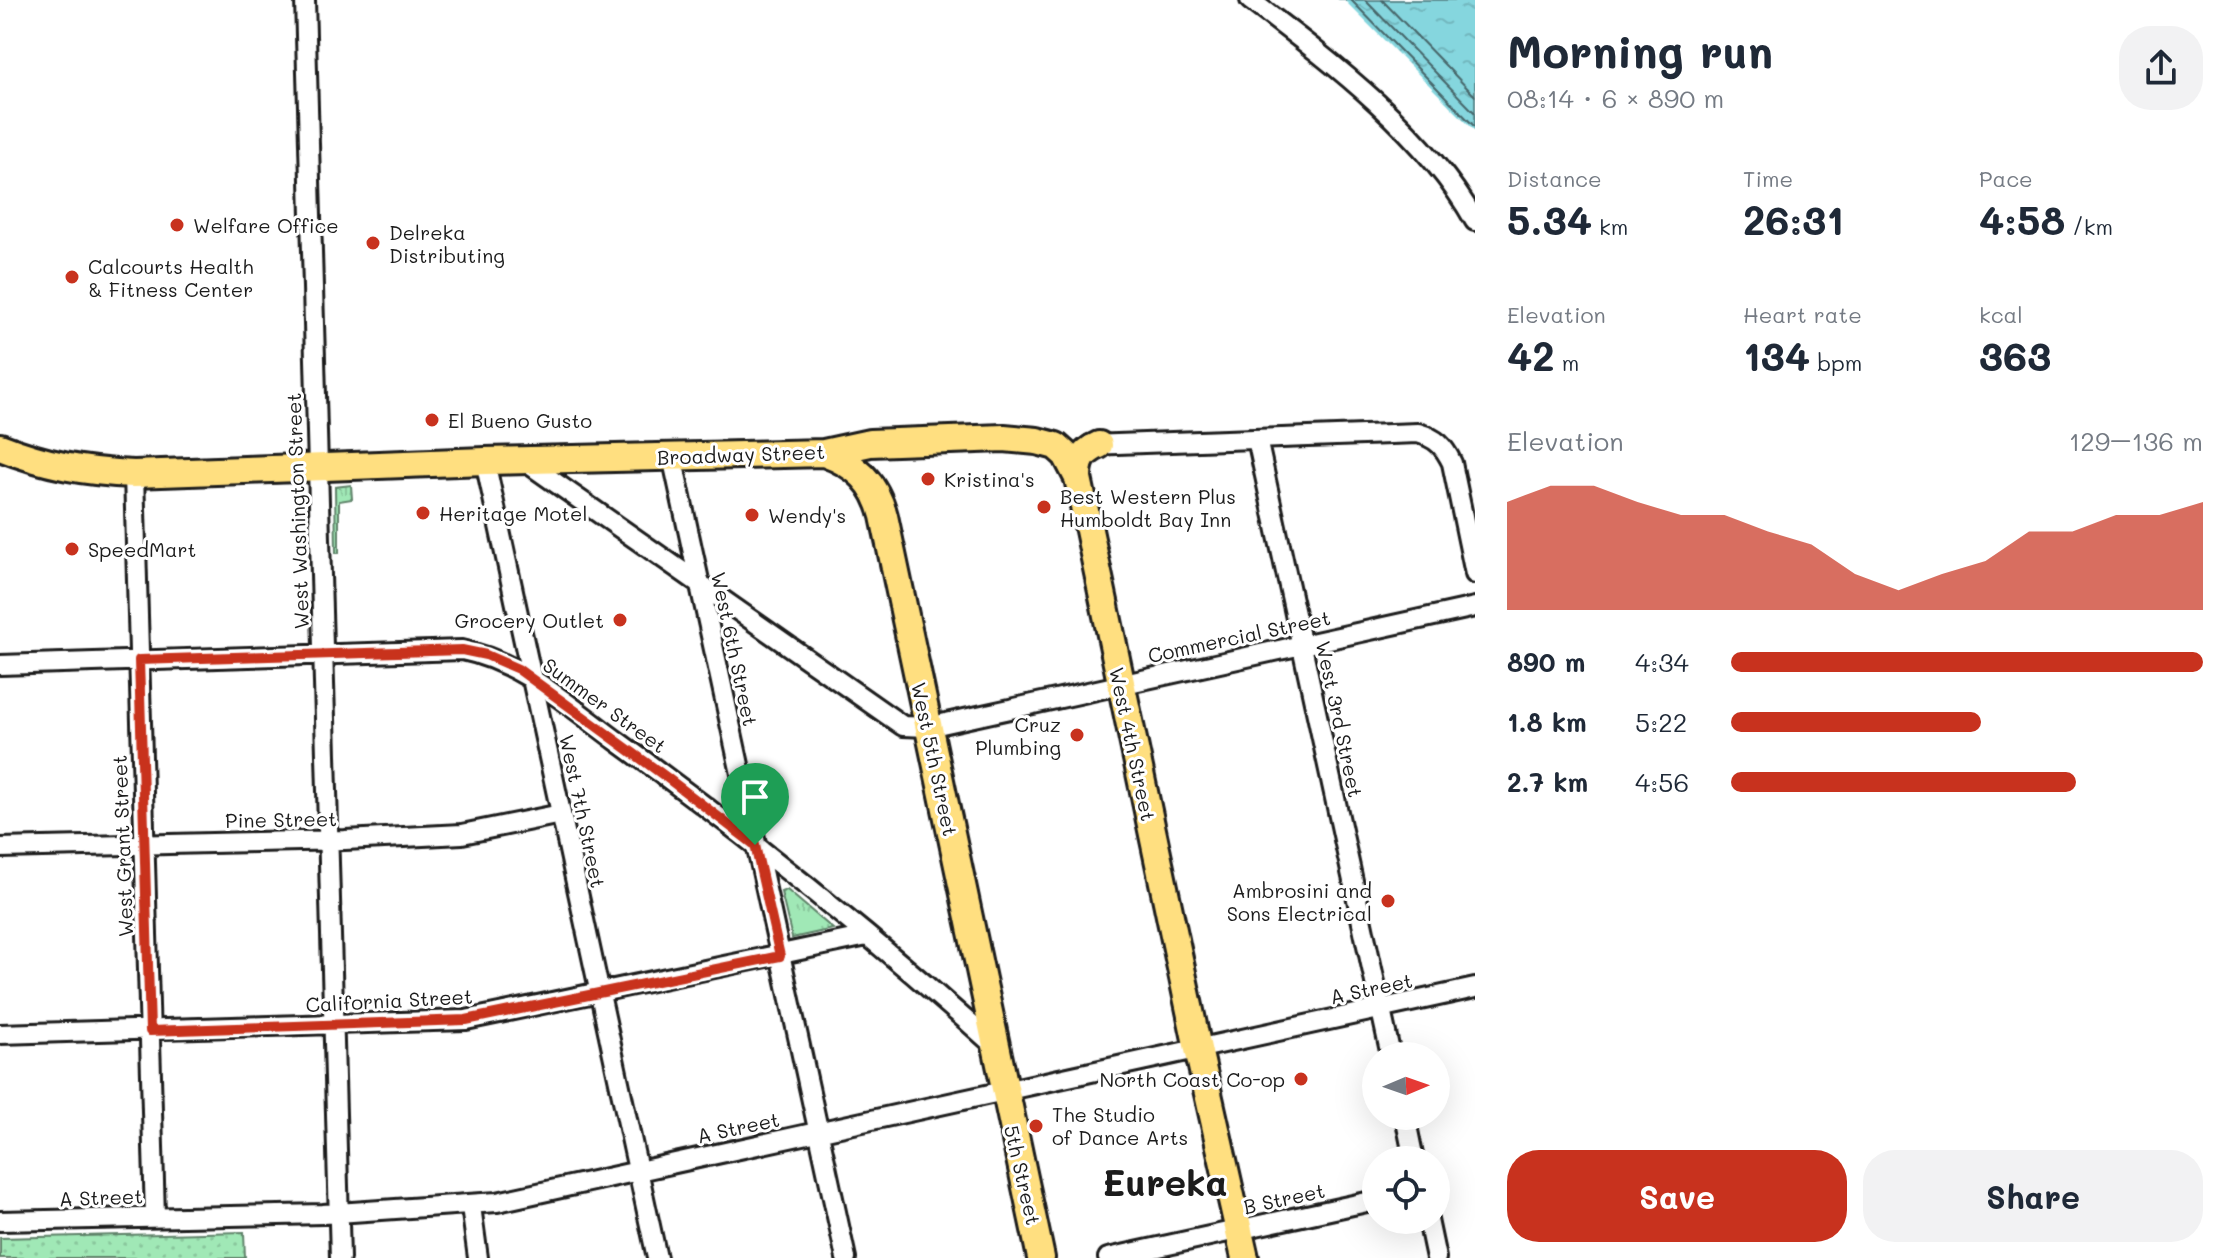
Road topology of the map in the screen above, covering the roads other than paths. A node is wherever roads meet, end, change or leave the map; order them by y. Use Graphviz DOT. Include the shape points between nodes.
graph roads {
  1 [pos="305,0"];
  2 [pos="1250,0"];
  3 [pos="1475,221"];
  4 [pos="1257,439"];
  5 [pos="938,442"];
  6 [pos="1099,445"];
  7 [pos="1056,446"];
  8 [pos="0,447"];
  9 [pos="824,453"];
  10 [pos="672,456"];
  11 [pos="523,460"];
  12 [pos="485,461"];
  13 [pos="318,467"];
  14 [pos="134,474"];
  15 [pos="1078,478"];
  16 [pos="881,503"];
  17 [pos="1475,574"];
  18 [pos="698,585"];
  19 [pos="1475,607"];
  20 [pos="1302,645"];
  21 [pos="323,654"];
  22 [pos="139,660"];
  23 [pos="0,665"];
  24 [pos="532,681"];
  25 [pos="1121,685"];
  26 [pos="928,727"];
  27 [pos="561,814"];
  28 [pos="328,840"];
  29 [pos="144,843"];
  30 [pos="755,845"];
  31 [pos="0,848"];
  32 [pos="867,936"];
  33 [pos="780,956"];
  34 [pos="1475,988"];
  35 [pos="600,994"];
  36 [pos="1381,1008"];
  37 [pos="334,1025"];
  38 [pos="150,1031"];
  39 [pos="0,1034"];
  40 [pos="1388,1042"];
  41 [pos="995,1046"];
  42 [pos="1198,1049"];
  43 [pos="1004,1092"];
  44 [pos="818,1132"];
  45 [pos="638,1171"];
  46 [pos="1362,1203"];
  47 [pos="471,1206"];
  48 [pos="339,1213"];
  49 [pos="155,1217"];
  50 [pos="0,1221"];
  51 [pos="1239,1230"];
  52 [pos="1431,1234"];
  53 [pos="340,1258"];
  54 [pos="478,1258"];
  55 [pos="657,1258"];
  56 [pos="846,1258"];
  57 [pos="1041,1258"];
  58 [pos="1108,1258"];
  59 [pos="1245,1258"];
  60 [pos="1436,1258"];
  1 -- 13 [label="street, West Washington Street"];
  2 -- 3 [label="street" via="1385,111"];
  4 -- 6 [label="street, Broadway Street"];
  4 -- 17 [label="street, Broadway Street" via="1418,433 1437,440 1452,463"];
  4 -- 20 [label="street, West 3rd Street"];
  5 -- 7 [label="highway, Broadway Street" via="1020,439"];
  5 -- 9 [label="highway, Broadway Street" via="870,443"];
  5 -- 16 [label="highway" via="884,465 877,485"];
  6 -- 7 [label="street, Broadway Street"];
  6 -- 15 [label="highway" via="1081,457"];
  7 -- 15 [label="highway, West 4th Street"];
  8 -- 14 [label="highway, Broadway Street" via="64,468"];
  9 -- 10 [label="highway, Broadway Street"];
  9 -- 16 [label="highway, West 5th Street" via="865,476"];
  10 -- 11 [label="highway, Broadway Street"];
  10 -- 18 [label="street, West 6th Street"];
  11 -- 12 [label="highway, Broadway Street"];
  11 -- 18 [label="street, Commercial Street"];
  12 -- 13 [label="highway, Broadway Street"];
  12 -- 24 [label="street, West 7th Street"];
  13 -- 14 [label="highway, Broadway Street"];
  13 -- 21 [label="street, West Washington Street"];
  14 -- 22 [label="street, West Grant Street"];
  15 -- 25 [label="highway, West 4th Street"];
  16 -- 26 [label="highway, West 5th Street"];
  18 -- 26 [label="street, Commercial Street" via="903,726"];
  18 -- 30 [label="street, West 6th Street"];
  19 -- 20 [label="street, Commercial Street"];
  20 -- 25 [label="street, Commercial Street"];
  20 -- 36 [label="street, West 3rd Street"];
  21 -- 22 [label="street, Summer Street"];
  21 -- 24 [label="street, Summer Street" via="462,650 518,669"];
  21 -- 28 [label="street, West Washington Street"];
  22 -- 23 [label="street, Summer Street"];
  22 -- 29 [label="street, West Grant Street"];
  24 -- 27 [label="street, West 7th Street"];
  24 -- 30 [label="street, Summer Street"];
  25 -- 26 [label="street, Commercial Street"];
  25 -- 42 [label="highway, West 4th Street"];
  26 -- 41 [label="highway, West 5th Street"];
  27 -- 28 [label="street, Pine Street" via="462,834"];
  27 -- 35 [label="street, West 7th Street"];
  28 -- 29 [label="street, Pine Street"];
  28 -- 37 [label="street, West Washington Street"];
  29 -- 31 [label="street, Pine Street"];
  29 -- 38 [label="street, West Grant Street"];
  30 -- 32 [label="street, Summer Street"];
  30 -- 33 [label="street, West 6th Street"];
  32 -- 33 [label="street, California Street"];
  32 -- 41 [label="street, Summer Street"];
  33 -- 35 [label="street, California Street"];
  33 -- 44 [label="street, West 6th Street"];
  34 -- 36 [label="street, A Street"];
  35 -- 37 [label="street, California Street" via="466,1020"];
  35 -- 45 [label="street, West 7th Street"];
  36 -- 40 [label="street, West 3rd Street"];
  36 -- 42 [label="street, A Street"];
  37 -- 38 [label="street, California Street"];
  37 -- 48 [label="street, West Washington Street"];
  38 -- 39 [label="street, California Street"];
  38 -- 49 [label="street, West Grant Street"];
  41 -- 43 [label="highway, West 5th Street"];
  42 -- 43 [label="street, A Street"];
  42 -- 51 [label="highway, West 4th Street"];
  43 -- 44 [label="street, A Street"];
  43 -- 57 [label="highway, 5th Street"];
  44 -- 45 [label="street, A Street"];
  44 -- 56 [label="street, West 6th Street"];
  45 -- 47 [label="street, A Street"];
  45 -- 55 [label="street, West 7th Street"];
  46 -- 51 [label="street, B Street"];
  47 -- 48 [label="street, A Street"];
  47 -- 54 [label="street"];
  48 -- 49 [label="street, A Street"];
  48 -- 53 [label="street, West Washington Street"];
  49 -- 50 [label="street, A Street"];
  51 -- 58 [label="street, B Street"];
  51 -- 59 [label="highway, West 4th Street"];
  52 -- 60 [label="street"];
}
